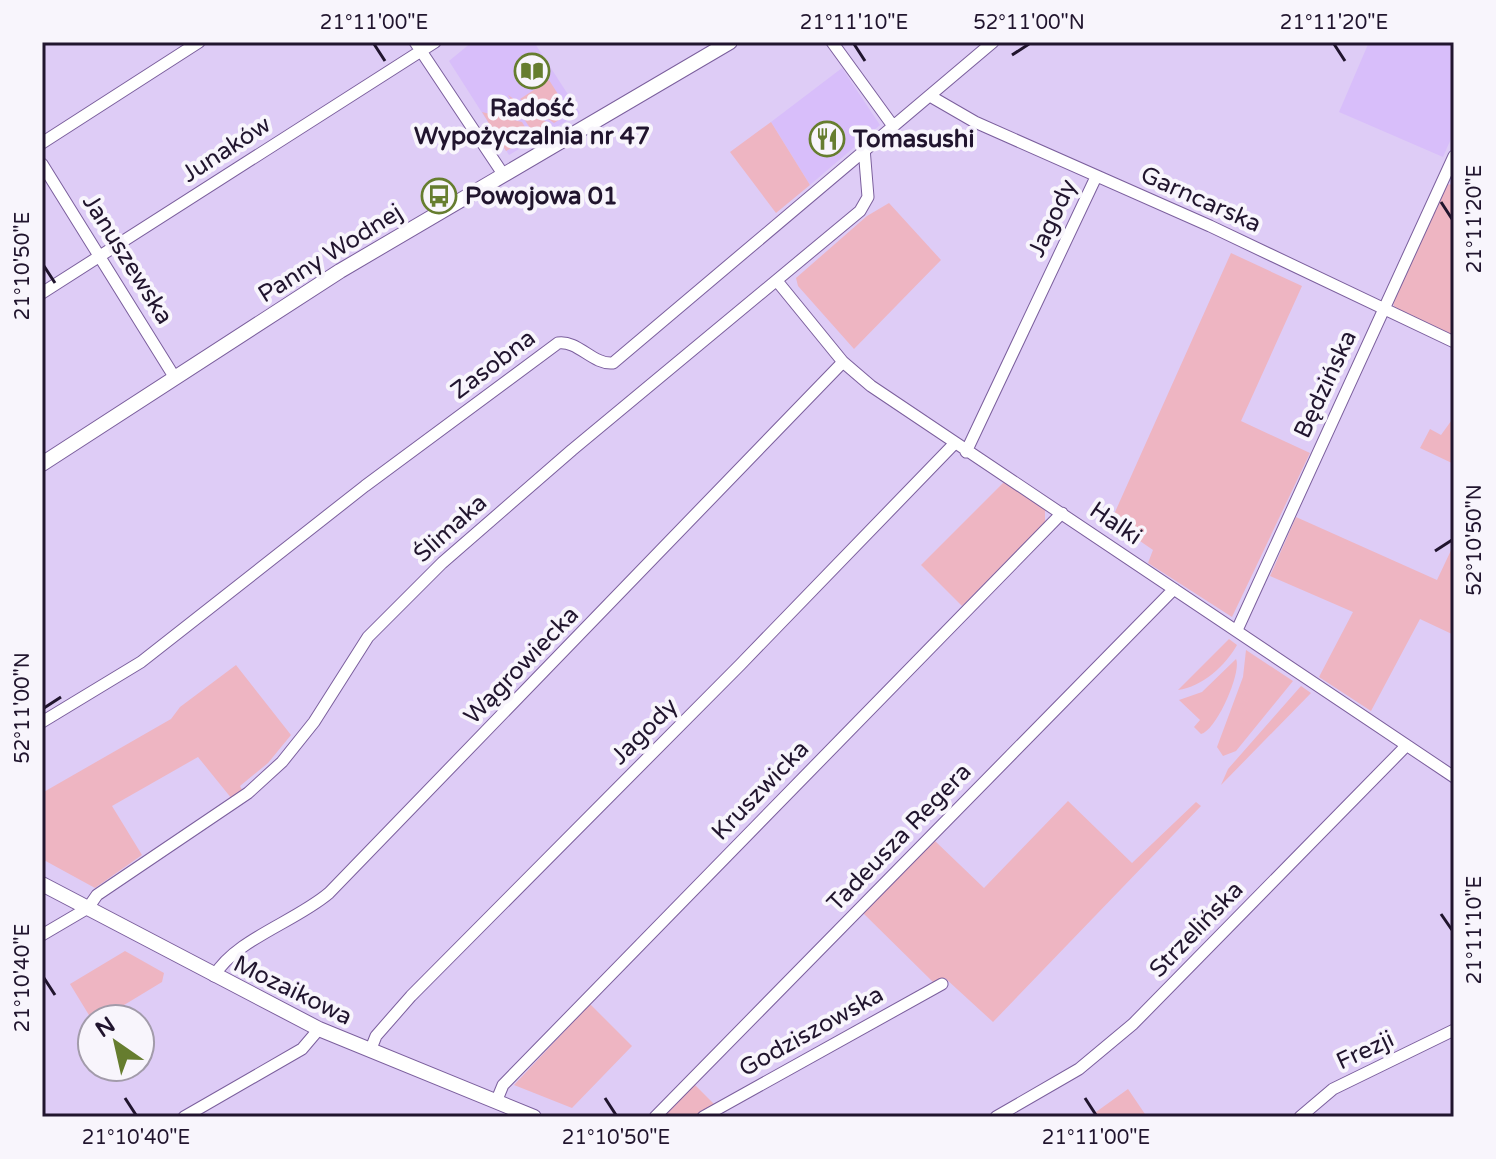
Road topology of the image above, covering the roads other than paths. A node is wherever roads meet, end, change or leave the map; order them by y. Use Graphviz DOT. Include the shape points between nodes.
graph roads {
  1 [pos="199,42"];
  2 [pos="435,42"];
  3 [pos="730,42"];
  4 [pos="832,42"];
  5 [pos="993,42"];
  6 [pos="418,46"];
  7 [pos="930,96"];
  8 [pos="893,126"];
  9 [pos="42,143"];
  10 [pos="864,148"];
  11 [pos="1454,156"];
  12 [pos="42,164"];
  13 [pos="503,174"];
  14 [pos="1096,177"];
  15 [pos="100,256"];
  16 [pos="777,281"];
  17 [pos="42,293"];
  18 [pos="1384,309"];
  19 [pos="1454,342"];
  20 [pos="843,362"];
  21 [pos="175,378"];
  22 [pos="954,444"];
  23 [pos="966,452"];
  24 [pos="42,464"];
  25 [pos="1062,513"];
  26 [pos="1174,589"];
  27 [pos="1237,630"];
  28 [pos="42,722"];
  29 [pos="1406,746"];
  30 [pos="1454,777"];
  31 [pos="42,884"];
  32 [pos="88,908"];
  33 [pos="42,935"];
  34 [pos="214,976"];
  35 [pos="942,984"];
  36 [pos="319,1029"];
  37 [pos="1454,1030"];
  38 [pos="370,1051"];
  39 [pos="496,1102"];
  40 [pos="184,1117"];
  41 [pos="534,1117"];
  42 [pos="655,1117"];
  43 [pos="703,1117"];
  44 [pos="996,1117"];
  45 [pos="1300,1117"];
  1 -- 9 [label="street"];
  2 -- 6 [label="street, Junaków"];
  3 -- 13 [label="street, Panny Wodnej"];
  4 -- 8 [label="street"];
  5 -- 7 [label="street, Zasobna"];
  6 -- 13 [label="street"];
  6 -- 15 [label="street, Junaków"];
  7 -- 8 [label="street, Zasobna"];
  7 -- 14 [label="street, Garncarska"];
  8 -- 10 [label="street, Zasobna"];
  10 -- 16 [label="street, Ślimaka" via="866,203"];
  10 -- 28 [label="street, Zasobna" via="613,363 605,364 568,342 558,343 141,662"];
  11 -- 18 [label="street, Będzińska"];
  12 -- 15 [label="street, Januszewska"];
  13 -- 21 [label="street, Panny Wodnej"];
  14 -- 18 [label="street, Garncarska"];
  14 -- 23 [label="street, Jagody"];
  15 -- 17 [label="street, Junaków"];
  15 -- 21 [label="street, Januszewska"];
  16 -- 20 [label="street, Halki"];
  16 -- 32 [label="street, Ślimaka" via="442,563 368,637 306,733 248,793 97,895"];
  18 -- 19 [label="street, Garncarska"];
  18 -- 27 [label="street, Będzińska"];
  20 -- 22 [label="street, Halki"];
  20 -- 34 [label="street, Wągrowiecka" via="329,893 231,953"];
  21 -- 24 [label="street, Panny Wodnej"];
  22 -- 23 [label="street, Halki"];
  22 -- 38 [label="street, Jagody" via="411,996 376,1036"];
  23 -- 25 [label="street, Halki"];
  25 -- 26 [label="street, Halki"];
  25 -- 39 [label="street, Kruszwicka" via="503,1085"];
  26 -- 27 [label="street, Halki"];
  26 -- 42 [label="street, Tadeusza Regera"];
  27 -- 29 [label="street, Halki"];
  29 -- 30 [label="street, Halki"];
  29 -- 44 [label="street, Strzelińska" via="1133,1024 1079,1069"];
  31 -- 32 [label="street, Mozaikowa"];
  32 -- 33 [label="street, Ślimaka"];
  32 -- 34 [label="street, Mozaikowa"];
  34 -- 36 [label="street, Mozaikowa"];
  35 -- 43 [label="street, Godziszowska"];
  36 -- 38 [label="street, Mozaikowa"];
  36 -- 40 [label="street" via="302,1049"];
  37 -- 45 [label="street, Frezji" via="1333,1089"];
  38 -- 39 [label="street, Mozaikowa"];
  39 -- 41 [label="street, Mozaikowa"];
}
